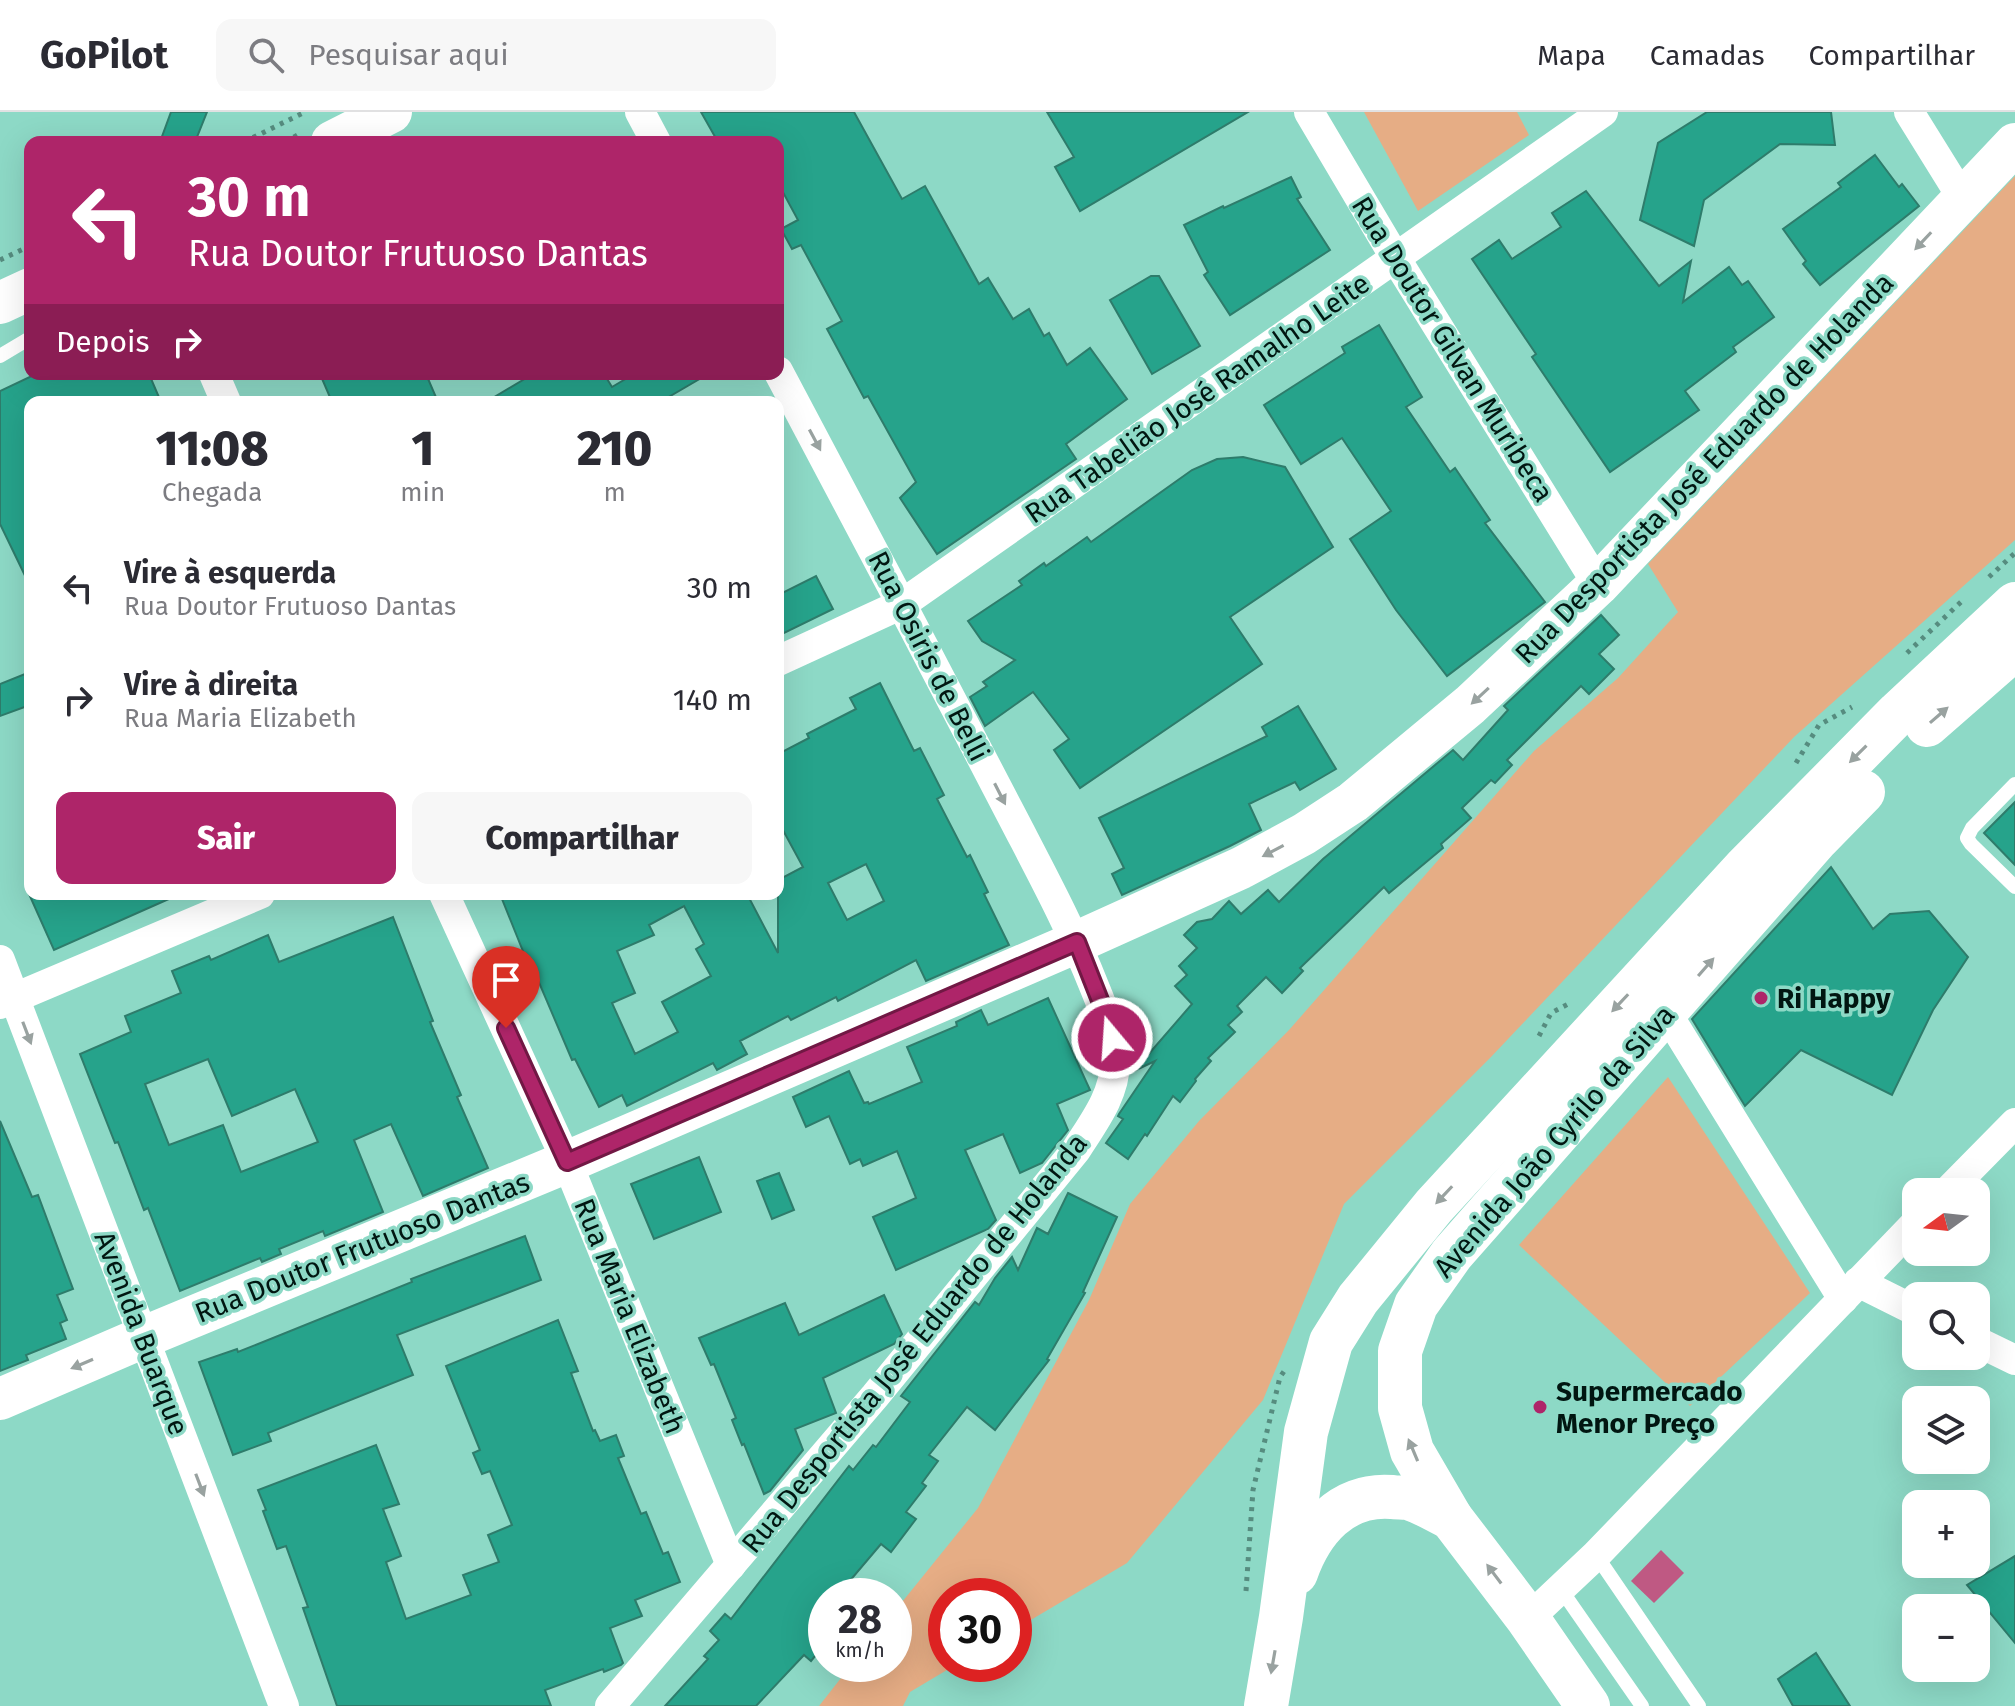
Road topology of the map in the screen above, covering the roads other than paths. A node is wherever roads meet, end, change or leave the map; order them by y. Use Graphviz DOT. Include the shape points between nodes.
graph roads {
  1 [pos="391,112"];
  2 [pos="640,112"];
  3 [pos="1309,112"];
  4 [pos="1603,112"];
  5 [pos="1909,112"];
  6 [pos="344,136"];
  7 [pos="653,136"];
  8 [pos="2015,144"];
  9 [pos="1963,199"];
  10 [pos="1396,259"];
  11 [pos="24,342"];
  12 [pos="0,356"];
  13 [pos="783,380"];
  14 [pos="1598,585"];
  15 [pos="902,604"];
  16 [pos="2015,604"];
  17 [pos="2015,648"];
  18 [pos="784,658"];
  19 [pos="2015,784"];
  20 [pos="2015,887"];
  21 [pos="246,900"];
  22 [pos="447,900"];
  23 [pos="1077,942"];
  24 [pos="0,960"];
  25 [pos="7,1002"];
  26 [pos="1666,1012"];
  27 [pos="2015,1123"];
  28 [pos="567,1162"];
  29 [pos="1961,1178"];
  30 [pos="1902,1237"];
  31 [pos="1850,1290"];
  32 [pos="1902,1307"];
  33 [pos="144,1337"];
  34 [pos="1990,1348"];
  35 [pos="2015,1360"];
  36 [pos="0,1399"];
  37 [pos="1451,1518"];
  38 [pos="1596,1555"];
  39 [pos="731,1565"];
  40 [pos="1560,1588"];
  41 [pos="1281,1617"];
  42 [pos="1528,1619"];
  43 [pos="284,1706"];
  44 [pos="610,1706"];
  45 [pos="1266,1706"];
  46 [pos="1588,1706"];
  47 [pos="1642,1706"];
  48 [pos="1699,1706"];
  1 -- 6 [label="main road"];
  2 -- 7 [label="street"];
  3 -- 10 [label="street, Rua Doutor Gilvan Muribeca"];
  4 -- 10 [label="street, Rua Tabelião José Ramalho Leite"];
  5 -- 9 [label="street"];
  8 -- 9 [label="main road, Rua Desportista José Eduardo de Holanda"];
  9 -- 14 [label="main road, Rua Desportista José Eduardo de Holanda, one-way"];
  10 -- 14 [label="street, Rua Doutor Gilvan Muribeca"];
  10 -- 15 [label="street, Rua Tabelião José Ramalho Leite"];
  11 -- 12 [label="lane"];
  13 -- 15 [label="street, Rua Osiris de Belli, one-way"];
  14 -- 23 [label="main road, Rua Desportista José Eduardo de Holanda, one-way" via="1470,705 1353,802 1241,868"];
  15 -- 18 [label="street, Rua Tabelião José Ramalho Leite"];
  15 -- 23 [label="street, Rua Osiris de Belli, one-way"];
  16 -- 41 [label="main road, Avenida João Cyrilo da Silva, one-way" via="1746,867 1434,1206 1358,1299 1331,1342 1306,1432"];
  26 -- 17 [label="main road, Avenida João Cyrilo da Silva, one-way" via="1817,839 1925,727"];
  19 -- 20 [label="lane" via="1967,838"];
  21 -- 25 [label="street"];
  22 -- 28 [label="street, Rua Maria Elizabeth"];
  23 -- 28 [label="main road, Rua Doutor Frutuoso Dantas"];
  23 -- 39 [label="street, Rua Desportista José Eduardo de Holanda" via="1112,1038 1115,1064 1099,1115 875,1396"];
  24 -- 25 [label="street, Avenida Buarque"];
  25 -- 33 [label="street, Avenida Buarque, one-way"];
  26 -- 31 [label="street"];
  37 -- 26 [label="main road, Avenida João Cyrilo da Silva, one-way" via="1412,1451 1400,1408 1400,1351 1416,1305 1452,1254"];
  27 -- 29 [label="street"];
  28 -- 33 [label="main road, Rua Doutor Frutuoso Dantas"];
  28 -- 39 [label="street, Rua Maria Elizabeth"];
  30 -- 31 [label="street"];
  31 -- 32 [label="street"];
  31 -- 38 [label="street"];
  33 -- 36 [label="main road, Rua Doutor Frutuoso Dantas, one-way"];
  33 -- 43 [label="street, Avenida Buarque, one-way"];
  34 -- 35 [label="street"];
  37 -- 41 [label="main road" via="1410,1499 1367,1498 1346,1504 1322,1525 1303,1553"];
  42 -- 37 [label="main road, Avenida João Cyrilo da Silva, one-way"];
  38 -- 40 [label="street"];
  38 -- 48 [label="lane"];
  39 -- 44 [label="street, Rua Desportista José Eduardo de Holanda"];
  40 -- 42 [label="street"];
  40 -- 47 [label="lane"];
  41 -- 45 [label="main road, one-way"];
  42 -- 46 [label="main road, Avenida João Cyrilo da Silva"];
}
